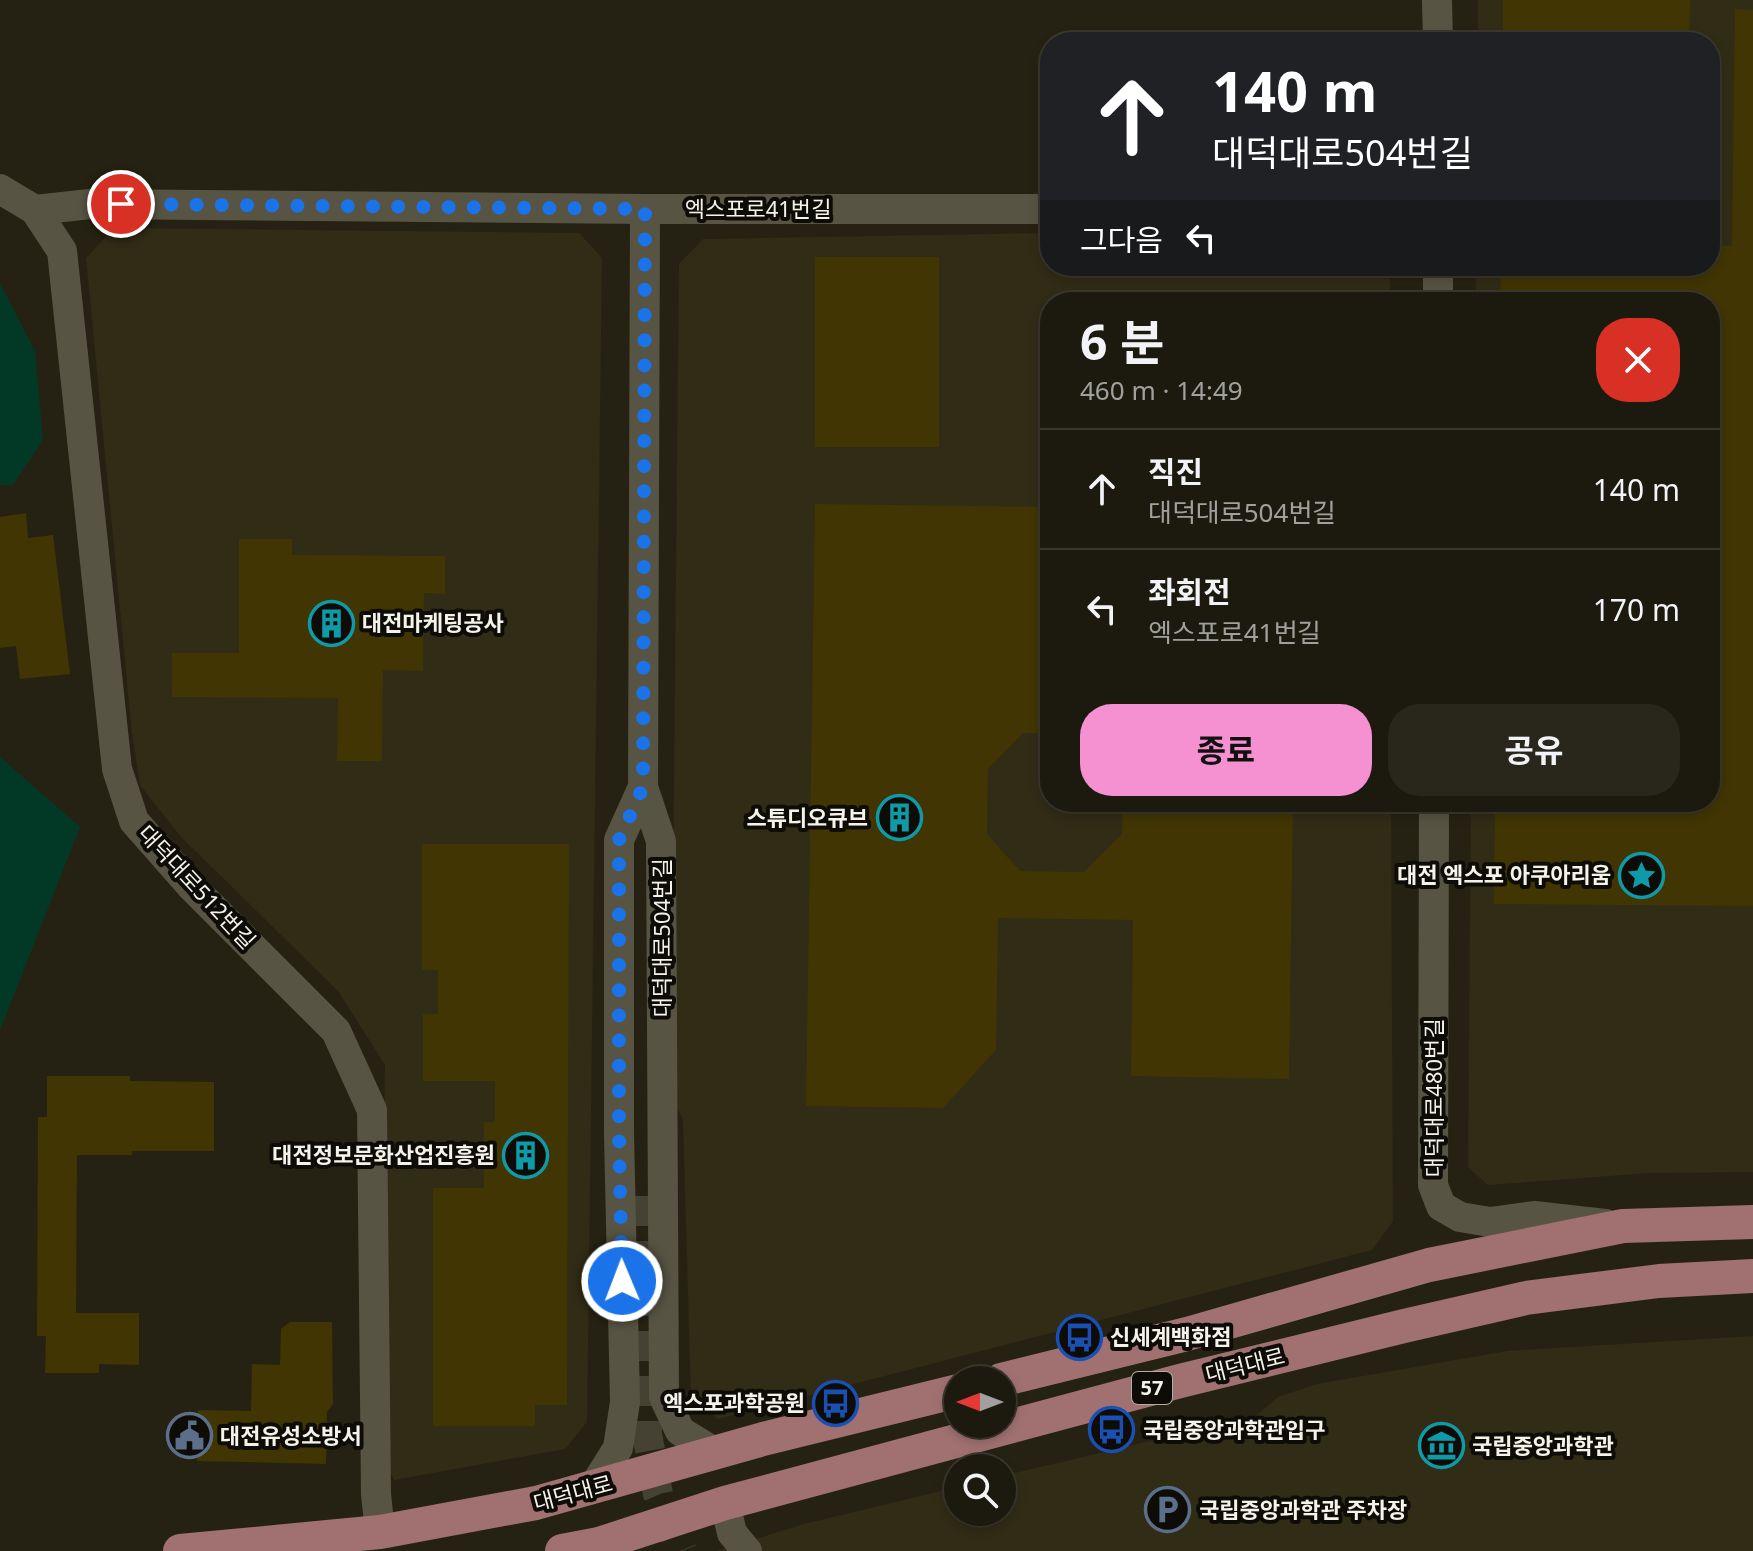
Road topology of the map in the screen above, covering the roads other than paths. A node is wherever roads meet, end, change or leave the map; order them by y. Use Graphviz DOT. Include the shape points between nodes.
graph roads {
  1 [pos="1437,0"];
  2 [pos="1438,32"];
  3 [pos="0,189"];
  4 [pos="645,209"];
  5 [pos="1040,209"];
  6 [pos="35,210"];
  7 [pos="643,787"];
  8 [pos="1434,812"];
  9 [pos="655,1204"];
  10 [pos="621,1221"];
  11 [pos="1753,1222"];
  12 [pos="1623,1226"];
  13 [pos="1753,1276"];
  14 [pos="1016,1376"];
  15 [pos="944,1395"];
  16 [pos="716,1453"];
  17 [pos="593,1488"];
  18 [pos="725,1503"];
  19 [pos="380,1532"];
  20 [pos="180,1551"];
  21 [pos="562,1551"];
  22 [pos="747,1551"];
  1 -- 2 [label="street"];
  3 -- 6 [label="street, 대덕대로512번길"];
  4 -- 5 [label="street, 엑스포로41번길"];
  4 -- 6 [label="street, 엑스포로41번길" via="90,204"];
  4 -- 7 [label="street"];
  6 -- 19 [label="street, 대덕대로512번길" via="62,251 117,769 134,821 336,1031 372,1110"];
  7 -- 9 [label="street"];
  7 -- 10 [label="street" via="619,840"];
  8 -- 12 [label="street, 대덕대로480번길" via="1433,1185 1441,1206 1460,1217 1490,1222 1534,1216"];
  9 -- 10 [label="street" via="653,1232 634,1238"];
  9 -- 16 [label="street" via="664,1397 680,1431"];
  10 -- 17 [label="street" via="625,1402 618,1448"];
  11 -- 12 [label="main road, 대덕대로 / 57"];
  12 -- 14 [label="main road, 대덕대로 / 57" via="1429,1265"];
  13 -- 18 [label="main road, 대덕대로 / 57" via="1659,1281 1526,1298 1180,1381"];
  15 -- 16 [label="main road, 대덕대로"];
  16 -- 17 [label="main road, 대덕대로"];
  17 -- 19 [label="main road, 대덕대로"];
  18 -- 21 [label="main road, 대덕대로 / 57"];
  18 -- 22 [label="street" via="732,1533"];
  19 -- 20 [label="main road, 대덕대로"];
}
